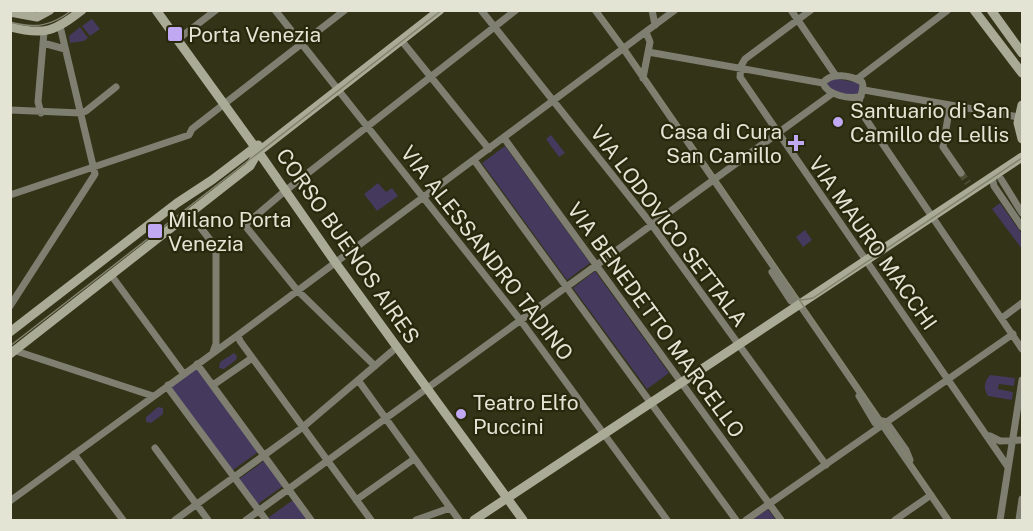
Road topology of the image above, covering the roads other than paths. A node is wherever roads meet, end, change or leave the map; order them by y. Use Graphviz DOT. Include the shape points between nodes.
graph roads {
  1 [pos="82,10"];
  2 [pos="216,10"];
  3 [pos="275,10"];
  4 [pos="345,10"];
  5 [pos="440,10"];
  6 [pos="481,10"];
  7 [pos="516,10"];
  8 [pos="595,10"];
  9 [pos="652,10"];
  10 [pos="675,10"];
  11 [pos="791,10"];
  12 [pos="811,10"];
  13 [pos="948,10"];
  14 [pos="974,10"];
  15 [pos="991,10"];
  16 [pos="10,12"];
  17 [pos="48,12"];
  18 [pos="157,12"];
  19 [pos="798,20"];
  20 [pos="60,26"];
  21 [pos="655,26"];
  22 [pos="10,27"];
  23 [pos="495,27"];
  24 [pos="44,32"];
  25 [pos="646,32"];
  26 [pos="177,40"];
  27 [pos="401,40"];
  28 [pos="43,43"];
  29 [pos="302,44"];
  30 [pos="623,48"];
  31 [pos="65,50"];
  32 [pos="648,52"];
  33 [pos="1023,53"];
  34 [pos="740,68"];
  35 [pos="1023,73"];
  36 [pos="836,76"];
  37 [pos="431,77"];
  38 [pos="643,78"];
  39 [pos="857,79"];
  40 [pos="823,83"];
  41 [pos="116,87"];
  42 [pos="337,90"];
  43 [pos="833,93"];
  44 [pos="862,93"];
  45 [pos="38,102"];
  46 [pos="552,102"];
  47 [pos="224,104"];
  48 [pos="950,105"];
  49 [pos="1023,105"];
  50 [pos="13,111"];
  51 [pos="41,113"];
  52 [pos="81,113"];
  53 [pos="1019,117"];
  54 [pos="367,127"];
  55 [pos="778,134"];
  56 [pos="1022,134"];
  57 [pos="504,138"];
  58 [pos="257,149"];
  59 [pos="489,149"];
  60 [pos="1023,157"];
  61 [pos="474,160"];
  62 [pos="1023,164"];
  63 [pos="94,166"];
  64 [pos="961,173"];
  65 [pos="714,180"];
  66 [pos="995,180"];
  67 [pos="285,191"];
  68 [pos="10,195"];
  69 [pos="188,195"];
  70 [pos="424,197"];
  71 [pos="1023,213"];
  72 [pos="190,214"];
  73 [pos="934,218"];
  74 [pos="652,225"];
  75 [pos="1023,227"];
  76 [pos="866,261"];
  77 [pos="335,262"];
  78 [pos="596,265"];
  79 [pos="111,275"];
  80 [pos="566,288"];
  81 [pos="297,290"];
  82 [pos="13,303"];
  83 [pos="1023,303"];
  84 [pos="800,305"];
  85 [pos="1002,318"];
  86 [pos="521,321"];
  87 [pos="216,328"];
  88 [pos="10,332"];
  89 [pos="1013,334"];
  90 [pos="236,337"];
  91 [pos="739,345"];
  92 [pos="397,347"];
  93 [pos="1023,349"];
  94 [pos="12,351"];
  95 [pos="213,352"];
  96 [pos="252,358"];
  97 [pos="197,364"];
  98 [pos="375,366"];
  99 [pos="183,373"];
  100 [pos="358,380"];
  101 [pos="948,380"];
  102 [pos="1023,380"];
  103 [pos="682,383"];
  104 [pos="168,385"];
  105 [pos="215,387"];
  106 [pos="428,388"];
  107 [pos="136,390"];
  108 [pos="153,396"];
  109 [pos="651,404"];
  110 [pos="139,406"];
  111 [pos="1023,413"];
  112 [pos="386,419"];
  113 [pos="883,423"];
  114 [pos="1015,424"];
  115 [pos="303,427"];
  116 [pos="609,432"];
  117 [pos="986,433"];
  118 [pos="1012,440"];
  119 [pos="1023,440"];
  120 [pos="155,448"];
  121 [pos="74,454"];
  122 [pos="264,456"];
  123 [pos="414,459"];
  124 [pos="327,461"];
  125 [pos="826,465"];
  126 [pos="1008,467"];
  127 [pos="234,477"];
  128 [pos="289,489"];
  129 [pos="931,495"];
  130 [pos="1023,499"];
  131 [pos="356,500"];
  132 [pos="507,500"];
  133 [pos="10,501"];
  134 [pos="769,504"];
  135 [pos="196,505"];
  136 [pos="450,507"];
  137 [pos="259,511"];
  138 [pos="1021,515"];
  139 [pos="123,520"];
  140 [pos="175,520"];
  141 [pos="208,520"];
  142 [pos="246,520"];
  143 [pos="266,520"];
  144 [pos="311,520"];
  145 [pos="371,520"];
  146 [pos="416,520"];
  147 [pos="459,520"];
  148 [pos="475,520"];
  149 [pos="484,520"];
  150 [pos="523,520"];
  151 [pos="667,520"];
  152 [pos="736,520"];
  153 [pos="746,520"];
  154 [pos="781,520"];
  155 [pos="895,520"];
  156 [pos="948,520"];
  157 [pos="1000,520"];
  1 -- 20 [label="street"];
  2 -- 26 [label="street"];
  3 -- 29 [label="street, VIA ALESSANDRO TADINO"];
  4 -- 29 [label="street"];
  5 -- 27 [label="street"];
  6 -- 23 [label="street, VIA LODOVICO SETTALA"];
  7 -- 23 [label="street"];
  8 -- 30 [label="street"];
  9 -- 21 [label="street"];
  10 -- 21 [label="street"];
  11 -- 19 [label="street"];
  12 -- 19 [label="street"];
  13 -- 39 [label="street"];
  14 -- 35 [label="street"];
  15 -- 33 [label="street"];
  16 -- 17 [label="street" via="31,17"];
  17 -- 24 [label="street"];
  18 -- 26 [label="street, CORSO BUENOS AIRES"];
  19 -- 34 [label="street" via="745,59"];
  19 -- 36 [label="street"];
  20 -- 24 [label="street"];
  20 -- 31 [label="street"];
  21 -- 25 [label="street"];
  22 -- 24 [label="street"];
  23 -- 37 [label="street"];
  23 -- 46 [label="street, VIA LODOVICO SETTALA"];
  24 -- 28 [label="street"];
  25 -- 30 [label="street"];
  25 -- 32 [label="street" via="650,41"];
  26 -- 47 [label="street, CORSO BUENOS AIRES"];
  27 -- 37 [label="street"];
  27 -- 42 [label="street"];
  28 -- 31 [label="street"];
  28 -- 45 [label="street"];
  29 -- 42 [label="street, VIA ALESSANDRO TADINO"];
  29 -- 47 [label="street"];
  30 -- 38 [label="street"];
  30 -- 46 [label="street"];
  31 -- 52 [label="street"];
  32 -- 34 [label="street"];
  32 -- 38 [label="street"];
  34 -- 40 [label="street"];
  34 -- 55 [label="street, VIA MAURO MACCHI" via="740,77"];
  36 -- 39 [label="street"];
  36 -- 40 [label="street"];
  37 -- 54 [label="street"];
  37 -- 59 [label="street"];
  38 -- 65 [label="street"];
  39 -- 44 [label="street" via="863,84"];
  40 -- 43 [label="street"];
  41 -- 52 [label="street"];
  42 -- 54 [label="street, VIA ALESSANDRO TADINO"];
  42 -- 58 [label="street"];
  43 -- 44 [label="street" via="856,98"];
  43 -- 55 [label="street"];
  44 -- 48 [label="street"];
  44 -- 73 [label="street" via="859,108"];
  45 -- 50 [label="street"];
  45 -- 51 [label="street"];
  46 -- 57 [label="street"];
  46 -- 74 [label="street, VIA LODOVICO SETTALA"];
  47 -- 58 [label="street, CORSO BUENOS AIRES"];
  47 -- 63 [label="street" via="189,135"];
  48 -- 53 [label="street"];
  48 -- 64 [label="street" via="944,148"];
  49 -- 53 [label="street"];
  50 -- 51 [label="street"];
  51 -- 52 [label="street"];
  52 -- 63 [label="street"];
  53 -- 56 [label="street"];
  54 -- 67 [label="street"];
  54 -- 70 [label="street, VIA ALESSANDRO TADINO"];
  55 -- 65 [label="street"];
  55 -- 76 [label="street, VIA MAURO MACCHI"];
  57 -- 59 [label="street"];
  57 -- 78 [label="street, VIA BENEDETTO MARCELLO"];
  58 -- 67 [label="street, CORSO BUENOS AIRES"];
  58 -- 69 [label="street"];
  58 -- 72 [label="street" via="250,166"];
  59 -- 61 [label="street"];
  60 -- 66 [label="street"];
  61 -- 70 [label="street"];
  61 -- 80 [label="street"];
  62 -- 66 [label="street"];
  63 -- 68 [label="street"];
  63 -- 82 [label="street" via="94,178"];
  65 -- 74 [label="street"];
  65 -- 84 [label="street"];
  66 -- 71 [label="street"];
  66 -- 73 [label="street" via="972,189"];
  66 -- 75 [label="street"];
  67 -- 77 [label="street, CORSO BUENOS AIRES"];
  67 -- 81 [label="street" via="246,224"];
  69 -- 72 [label="street" via="186,206"];
  69 -- 88 [label="street"];
  70 -- 77 [label="street"];
  70 -- 86 [label="street, VIA ALESSANDRO TADINO"];
  72 -- 79 [label="street"];
  72 -- 87 [label="street" via="211,241 216,256"];
  73 -- 76 [label="street"];
  73 -- 85 [label="street"];
  74 -- 78 [label="street"];
  74 -- 91 [label="street, VIA LODOVICO SETTALA"];
  76 -- 84 [label="street" via="834,275"];
  76 -- 101 [label="street, VIA MAURO MACCHI"];
  77 -- 81 [label="street"];
  77 -- 92 [label="street, CORSO BUENOS AIRES"];
  78 -- 80 [label="street"];
  78 -- 103 [label="street, VIA BENEDETTO MARCELLO"];
  79 -- 94 [label="street"];
  79 -- 99 [label="street"];
  80 -- 86 [label="street"];
  80 -- 109 [label="street"];
  81 -- 90 [label="street"];
  81 -- 98 [label="street"];
  83 -- 85 [label="street"];
  84 -- 91 [label="street"];
  84 -- 113 [label="street" via="855,385 875,423"];
  85 -- 89 [label="street"];
  86 -- 106 [label="street"];
  86 -- 116 [label="street, VIA ALESSANDRO TADINO"];
  87 -- 90 [label="street"];
  87 -- 95 [label="street"];
  89 -- 93 [label="street"];
  89 -- 101 [label="street"];
  90 -- 95 [label="street"];
  90 -- 96 [label="street"];
  91 -- 103 [label="street"];
  91 -- 125 [label="street, VIA LODOVICO SETTALA"];
  92 -- 98 [label="street"];
  92 -- 106 [label="street, CORSO BUENOS AIRES"];
  94 -- 107 [label="street"];
  95 -- 97 [label="street"];
  96 -- 105 [label="street"];
  96 -- 115 [label="street"];
  97 -- 99 [label="street"];
  97 -- 105 [label="street"];
  98 -- 100 [label="street"];
  99 -- 104 [label="street"];
  100 -- 112 [label="street"];
  100 -- 115 [label="street"];
  101 -- 113 [label="street"];
  101 -- 117 [label="street, VIA MAURO MACCHI"];
  102 -- 114 [label="street"];
  103 -- 109 [label="street"];
  103 -- 134 [label="street, VIA BENEDETTO MARCELLO"];
  104 -- 108 [label="street"];
  104 -- 127 [label="street"];
  105 -- 122 [label="street"];
  106 -- 112 [label="street"];
  106 -- 132 [label="street, CORSO BUENOS AIRES"];
  107 -- 108 [label="street"];
  107 -- 110 [label="street"];
  108 -- 110 [label="street"];
  109 -- 116 [label="street"];
  109 -- 152 [label="street"];
  110 -- 121 [label="street"];
  111 -- 114 [label="street"];
  112 -- 123 [label="street"];
  112 -- 124 [label="street"];
  113 -- 125 [label="street"];
  113 -- 129 [label="street" via="907,451 912,468"];
  114 -- 118 [label="street"];
  115 -- 122 [label="street"];
  115 -- 124 [label="street"];
  116 -- 132 [label="street" via="562,463 545,467 513,488"];
  116 -- 151 [label="street, VIA ALESSANDRO TADINO"];
  117 -- 118 [label="street" via="997,440"];
  117 -- 126 [label="street, VIA MAURO MACCHI"];
  118 -- 119 [label="street"];
  118 -- 126 [label="street"];
  120 -- 135 [label="street"];
  121 -- 133 [label="street"];
  121 -- 139 [label="street"];
  122 -- 127 [label="street"];
  122 -- 128 [label="street"];
  123 -- 131 [label="street"];
  123 -- 136 [label="street"];
  124 -- 128 [label="street"];
  124 -- 131 [label="street"];
  125 -- 134 [label="street"];
  126 -- 157 [label="street"];
  127 -- 135 [label="street"];
  127 -- 137 [label="street"];
  128 -- 137 [label="street"];
  128 -- 144 [label="street"];
  129 -- 155 [label="street"];
  129 -- 156 [label="street"];
  130 -- 138 [label="street"];
  131 -- 145 [label="street"];
  132 -- 148 [label="street"];
  132 -- 149 [label="street" via="502,509"];
  132 -- 150 [label="street, CORSO BUENOS AIRES"];
  134 -- 153 [label="street"];
  134 -- 154 [label="street, VIA BENEDETTO MARCELLO"];
  135 -- 140 [label="street"];
  135 -- 141 [label="street"];
  136 -- 146 [label="street"];
  136 -- 147 [label="street"];
  137 -- 142 [label="street"];
  137 -- 143 [label="street"];
}
